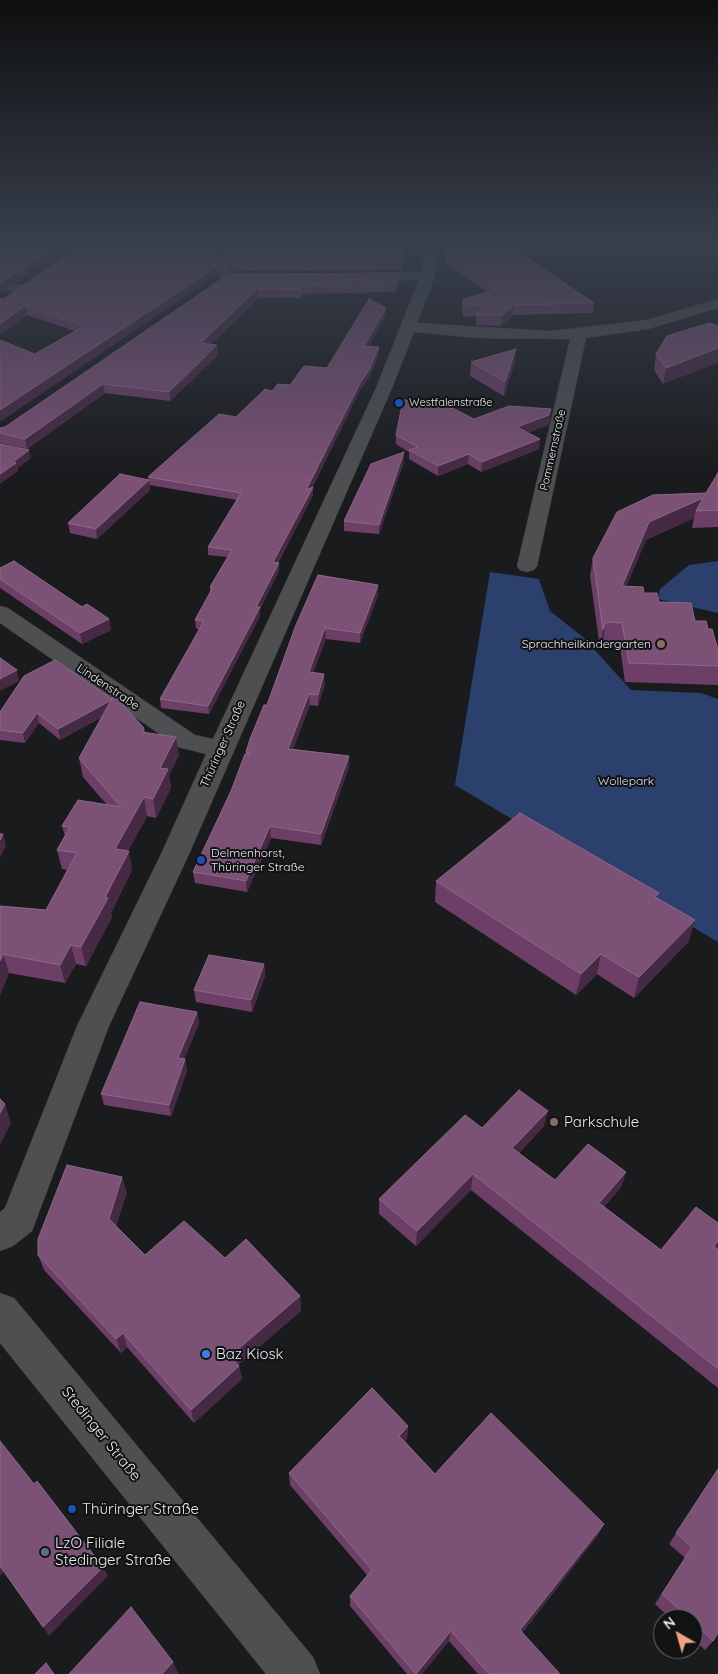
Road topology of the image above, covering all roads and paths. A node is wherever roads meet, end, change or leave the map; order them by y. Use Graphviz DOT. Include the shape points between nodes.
graph roads {
  1 [pos="411,324"];
  2 [pos="647,324"];
  3 [pos="410,327"];
  4 [pos="580,334"];
  5 [pos="527,566"];
  6 [pos="0,613"];
  7 [pos="220,748"];
  8 [pos="0,1234"];
  9 [pos="0,1312"];
  10 [pos="296,1674"];
  1 -- 3 [label="street, Thüringer Straße"];
  2 -- 4 [label="street"];
  3 -- 4 [label="street" via="478,334"];
  3 -- 7 [label="street, Thüringer Straße"];
  4 -- 5 [label="street, Pommernstraße"];
  6 -- 7 [label="street, Lindenstraße" via="187,741"];
  7 -- 8 [label="street, Thüringer Straße" via="176,852 93,1026 18,1218"];
  9 -- 10 [label="street, Stedinger Straße"];
}
